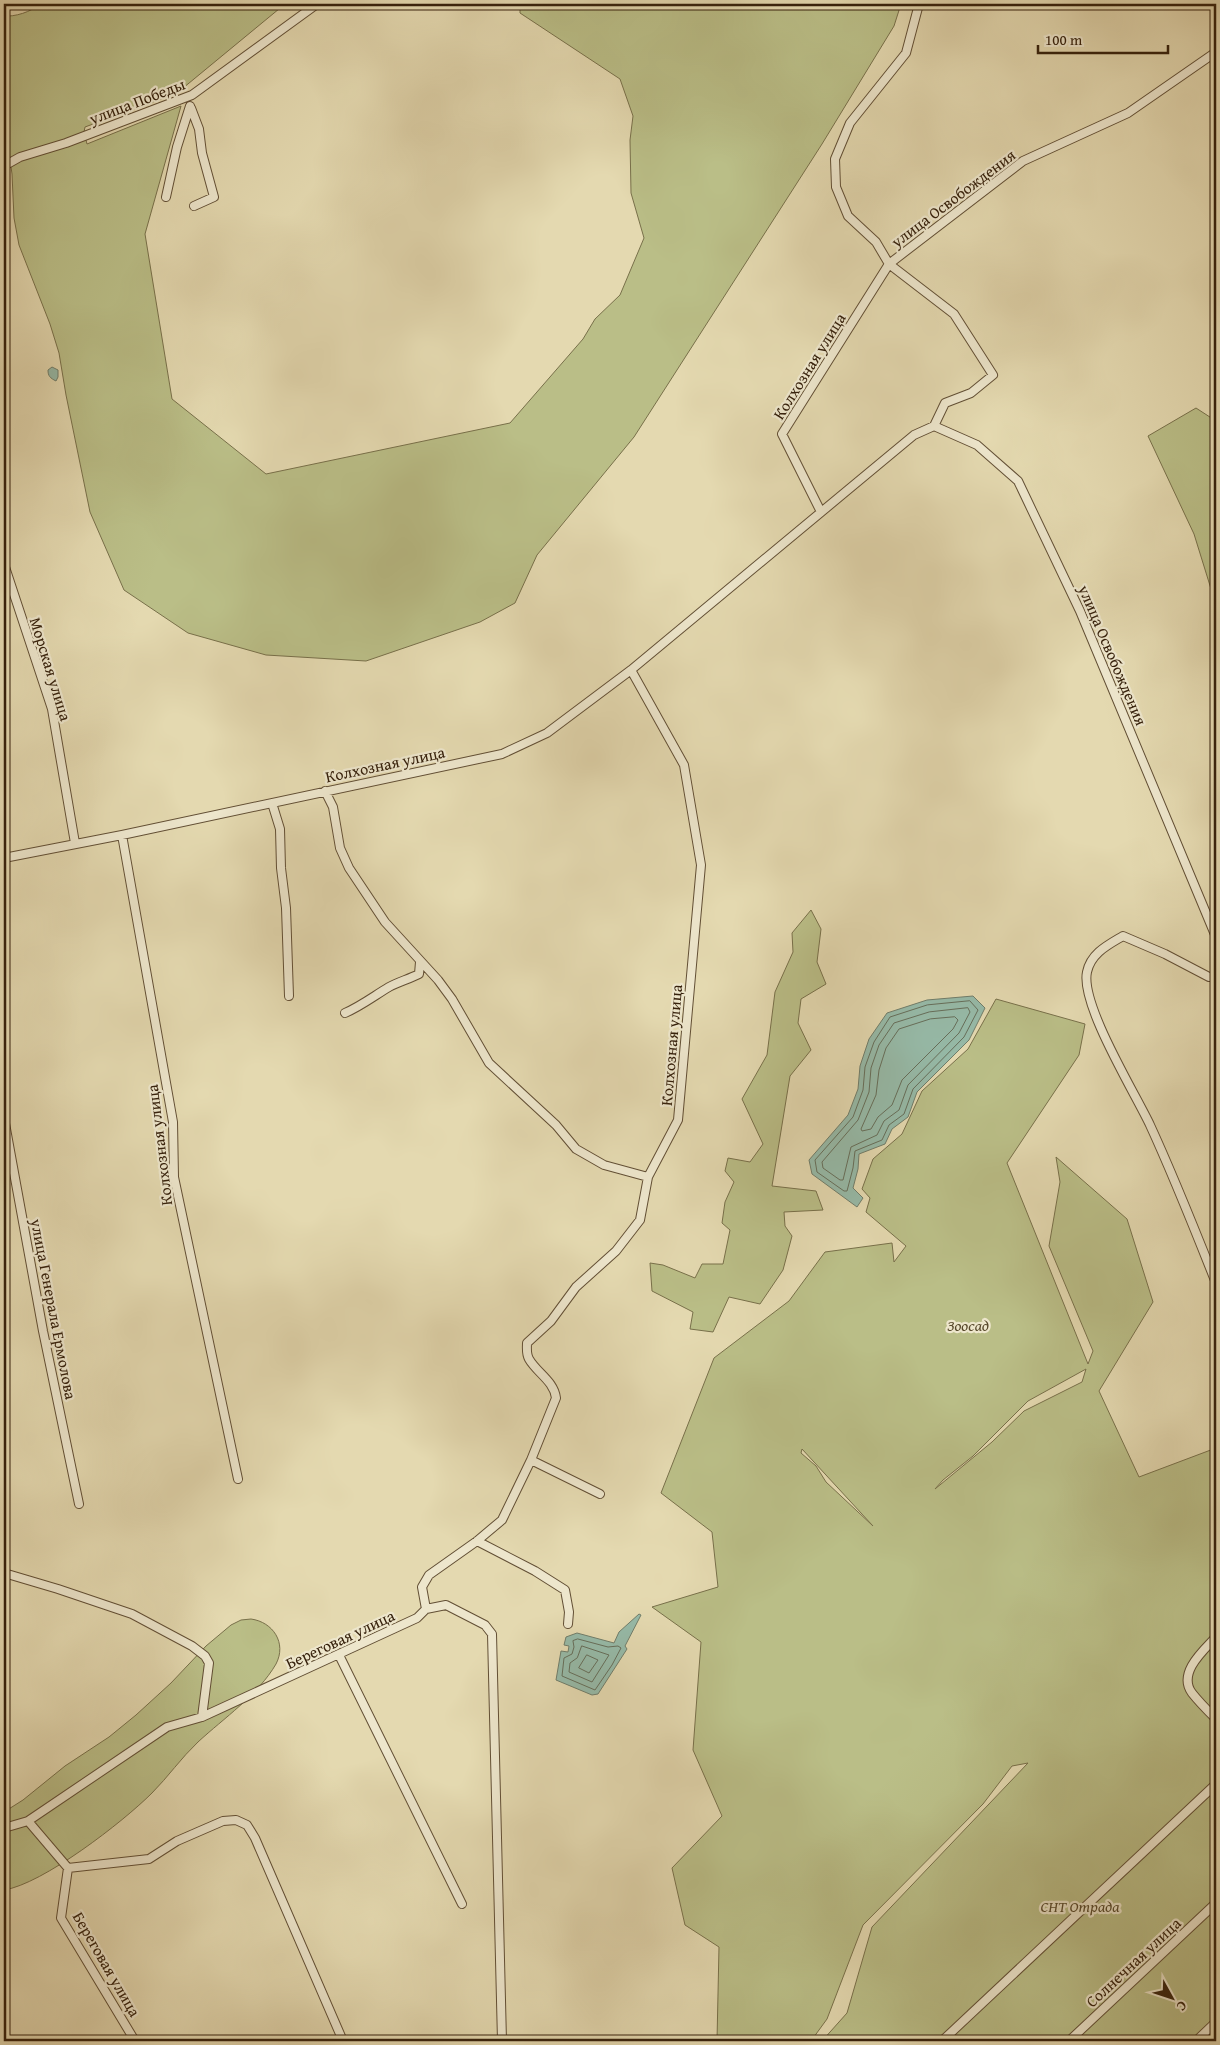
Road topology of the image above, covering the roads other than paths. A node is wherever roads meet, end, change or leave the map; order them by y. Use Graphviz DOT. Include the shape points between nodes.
graph roads {
  1 [pos="317,4"];
  2 [pos="919,4"];
  3 [pos="1216,52"];
  4 [pos="187,98"];
  5 [pos="191,108"];
  6 [pos="4,166"];
  7 [pos="166,197"];
  8 [pos="194,206"];
  9 [pos="889,264"];
  10 [pos="934,426"];
  11 [pos="821,512"];
  12 [pos="4,564"];
  13 [pos="630,670"];
  14 [pos="325,791"];
  15 [pos="272,803"];
  16 [pos="122,835"];
  17 [pos="75,843"];
  18 [pos="4,858"];
  19 [pos="1216,937"];
  20 [pos="420,962"];
  21 [pos="1216,977"];
  22 [pos="289,996"];
  23 [pos="344,1013"];
  24 [pos="4,1118"];
  25 [pos="5,1133"];
  26 [pos="648,1177"];
  27 [pos="1216,1283"];
  28 [pos="531,1460"];
  29 [pos="238,1479"];
  30 [pos="600,1494"];
  31 [pos="79,1504"];
  32 [pos="477,1541"];
  33 [pos="4,1573"];
  34 [pos="426,1609"];
  35 [pos="568,1624"];
  36 [pos="1216,1637"];
  37 [pos="339,1655"];
  38 [pos="202,1717"];
  39 [pos="1216,1719"];
  40 [pos="1216,1784"];
  41 [pos="28,1821"];
  42 [pos="4,1828"];
  43 [pos="68,1868"];
  44 [pos="1216,1903"];
  45 [pos="462,1904"];
  46 [pos="1216,2022"];
  47 [pos="135,2041"];
  48 [pos="343,2041"];
  49 [pos="502,2041"];
  50 [pos="942,2041"];
  51 [pos="1069,2041"];
  52 [pos="1196,2041"];
  1 -- 4 [label="street, улица Победы"];
  2 -- 9 [label="street, улица Освобождения" via="906,53 850,123 835,159 836,187 848,216 876,242"];
  3 -- 9 [label="street, улица Освобождения" via="1128,113 1023,161"];
  4 -- 5 [label="street"];
  4 -- 6 [label="street, улица Победы"];
  5 -- 7 [label="street" via="177,147"];
  5 -- 8 [label="street" via="214,196"];
  9 -- 10 [label="street, улица Освобождения" via="954,314 993,375 971,393 944,403"];
  9 -- 11 [label="street, Колхозная улица" via="782,434"];
  10 -- 11 [label="street, Колхозная улица" via="914,435"];
  10 -- 19 [label="street, улица Освобождения" via="977,445 1018,481 1080,611"];
  11 -- 13 [label="street, Колхозная улица"];
  12 -- 17 [label="street, Морская улица" via="52,709"];
  13 -- 14 [label="street, Колхозная улица" via="548,734 502,754"];
  13 -- 26 [label="street, Колхозная улица" via="684,765 701,865 678,1120"];
  14 -- 15 [label="street, Колхозная улица"];
  14 -- 20 [label="street" via="333,807 340,848 349,868 385,922"];
  15 -- 16 [label="street, Колхозная улица"];
  15 -- 22 [label="street" via="280,829"];
  16 -- 17 [label="street, Колхозная улица"];
  16 -- 29 [label="street, Колхозная улица" via="173,1122 174,1178"];
  17 -- 18 [label="street, Колхозная улица"];
  20 -- 23 [label="street" via="418,974"];
  20 -- 26 [label="street" via="452,999 489,1062 556,1125 576,1149 604,1165"];
  21 -- 27 [label="street" via="1209,977 1123,936 1098,951 1087,972 1089,1001 1150,1125"];
  24 -- 25 [label="street, улица Генерала Ермолова"];
  25 -- 31 [label="street, улица Генерала Ермолова"];
  26 -- 28 [label="street, Колхозная улица" via="640,1220 616,1251 576,1287 550,1322 527,1343 528,1358 551,1384 556,1398"];
  28 -- 30 [label="street"];
  28 -- 32 [label="street" via="502,1520"];
  32 -- 34 [label="street" via="429,1575 422,1587"];
  32 -- 35 [label="street" via="565,1590"];
  33 -- 38 [label="street" via="132,1614 192,1646 209,1663"];
  34 -- 37 [label="street, Береговая улица" via="417,1618"];
  34 -- 49 [label="street" via="446,1605 485,1625 492,1634"];
  36 -- 39 [label="street" via="1194,1660 1188,1674 1190,1691"];
  37 -- 38 [label="street, Береговая улица"];
  37 -- 45 [label="street"];
  38 -- 41 [label="street, Береговая улица" via="167,1727"];
  40 -- 50 [label="street"];
  41 -- 42 [label="street, Береговая улица"];
  41 -- 43 [label="street"];
  43 -- 47 [label="street, Береговая улица" via="61,1918"];
  43 -- 48 [label="street" via="148,1858 223,1821 236,1820 247,1825"];
  44 -- 51 [label="street, Солнечная улица"];
  46 -- 52 [label="street"];
}
